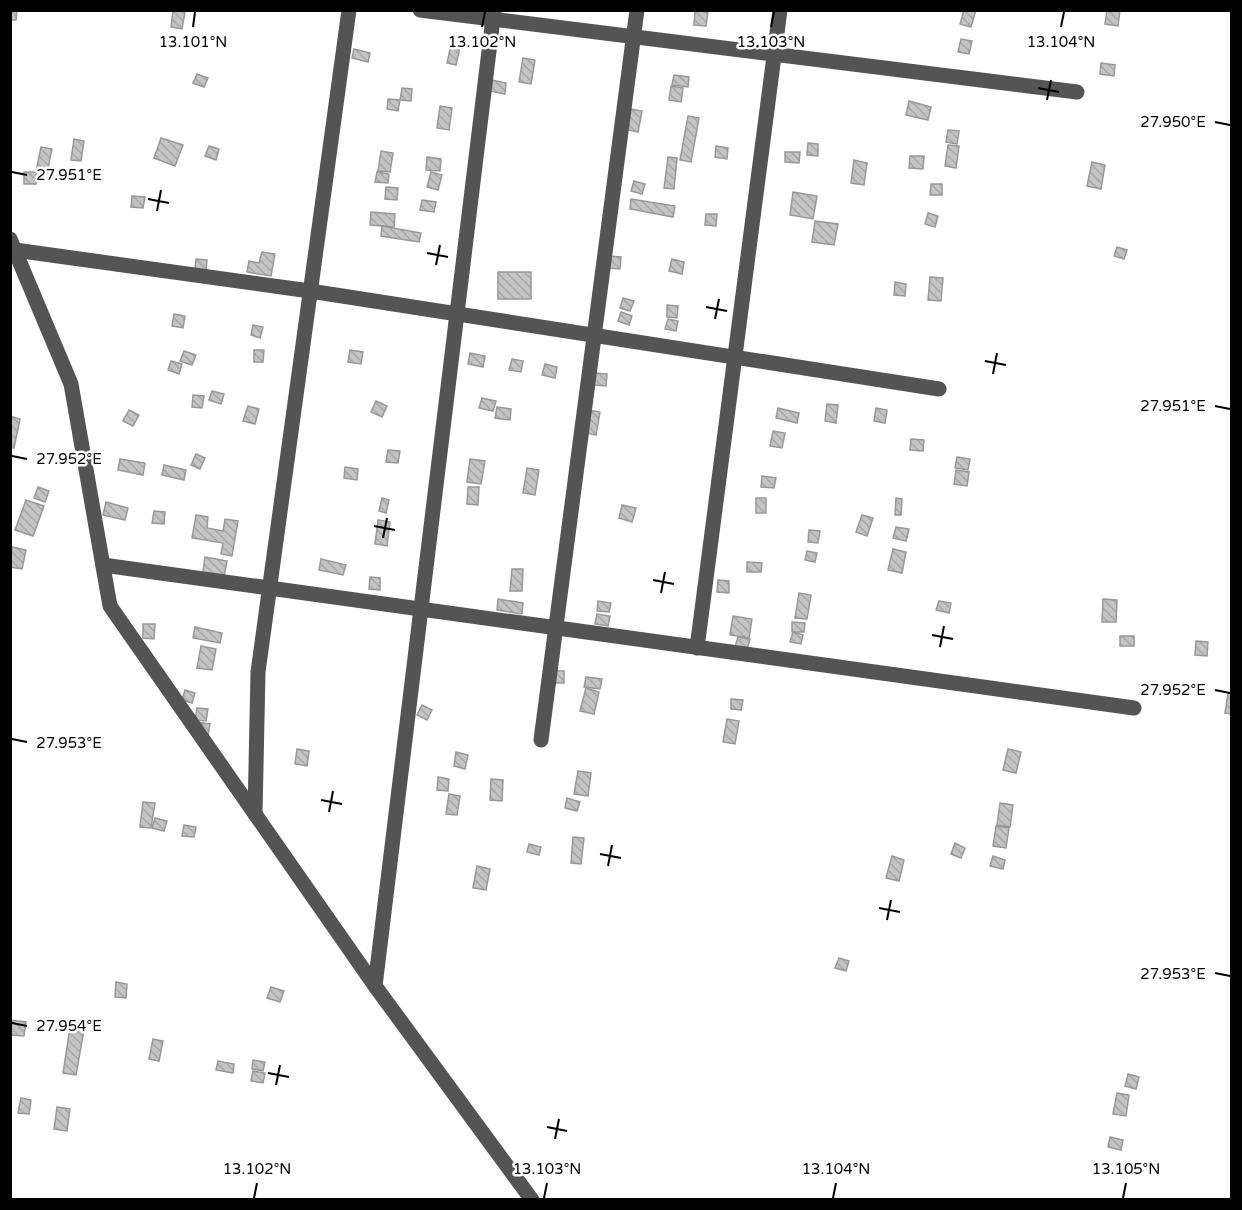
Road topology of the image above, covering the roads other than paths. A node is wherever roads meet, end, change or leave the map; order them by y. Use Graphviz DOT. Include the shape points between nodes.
graph roads {
  1 [pos="349,10"];
  2 [pos="420,10"];
  3 [pos="637,10"];
  4 [pos="780,10"];
  5 [pos="494,15"];
  6 [pos="634,37"];
  7 [pos="774,54"];
  8 [pos="1077,92"];
  9 [pos="13,245"];
  10 [pos="310,291"];
  11 [pos="457,314"];
  12 [pos="595,335"];
  13 [pos="734,357"];
  14 [pos="939,389"];
  15 [pos="103,565"];
  16 [pos="269,589"];
  17 [pos="421,610"];
  18 [pos="556,628"];
  19 [pos="696,648"];
  20 [pos="1134,708"];
  21 [pos="541,740"];
  22 [pos="255,814"];
  23 [pos="375,986"];
  24 [pos="531,1200"];
  1 -- 10 [label="street"];
  2 -- 5 [label="street"];
  3 -- 6 [label="street"];
  4 -- 7 [label="street"];
  5 -- 6 [label="street"];
  5 -- 11 [label="street"];
  6 -- 7 [label="street"];
  6 -- 12 [label="street"];
  7 -- 8 [label="street"];
  7 -- 13 [label="street"];
  9 -- 10 [label="street"];
  9 -- 15 [label="street" via="71,384"];
  10 -- 11 [label="street"];
  10 -- 16 [label="street"];
  11 -- 12 [label="street"];
  11 -- 17 [label="street"];
  12 -- 13 [label="street"];
  12 -- 18 [label="street"];
  13 -- 14 [label="street"];
  13 -- 19 [label="street"];
  15 -- 16 [label="street"];
  15 -- 22 [label="street" via="110,606"];
  16 -- 17 [label="street"];
  16 -- 22 [label="street" via="258,672"];
  17 -- 18 [label="street"];
  17 -- 23 [label="street"];
  18 -- 19 [label="street"];
  18 -- 21 [label="street"];
  19 -- 20 [label="street"];
  22 -- 23 [label="street"];
  23 -- 24 [label="street"];
}
